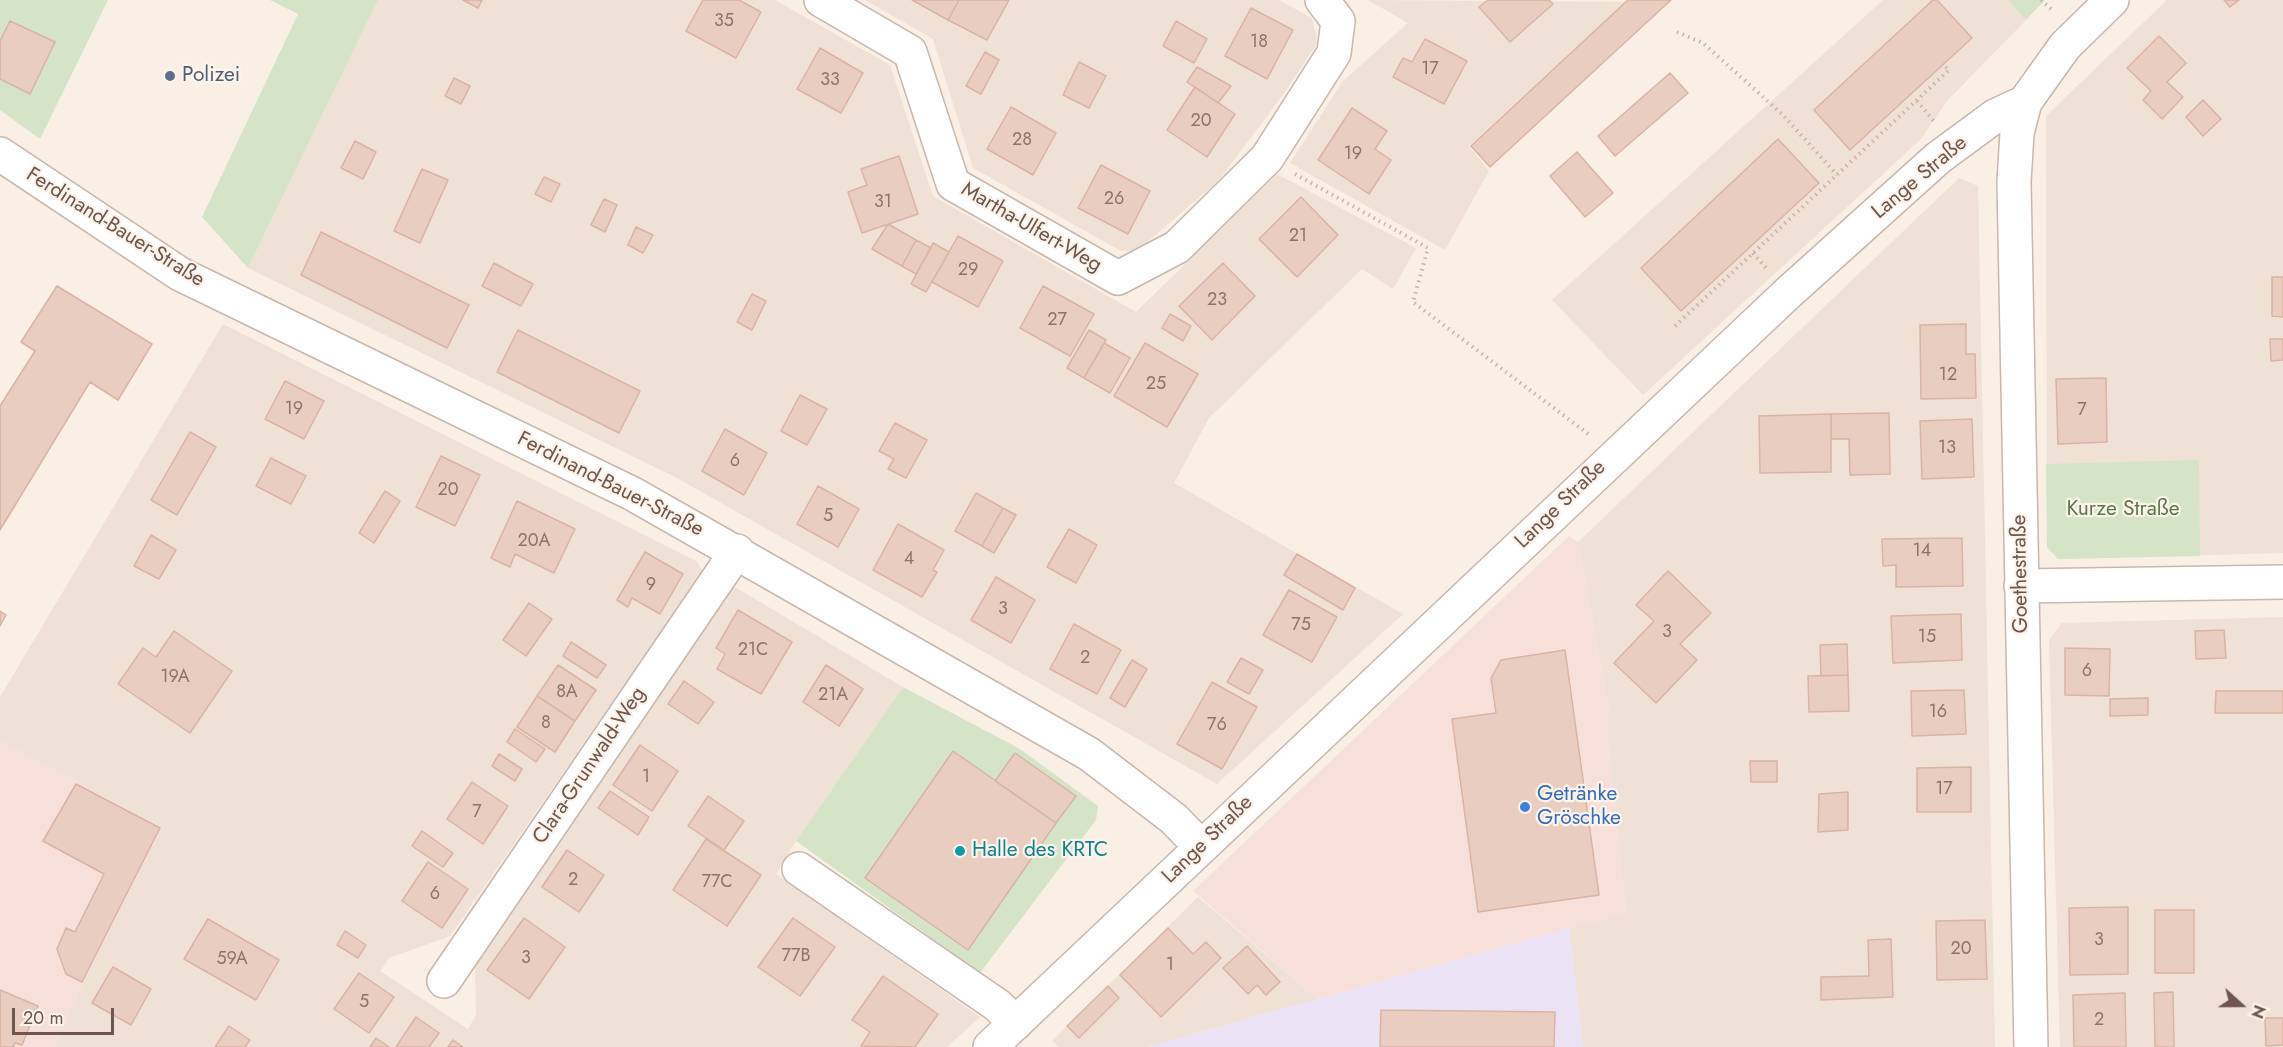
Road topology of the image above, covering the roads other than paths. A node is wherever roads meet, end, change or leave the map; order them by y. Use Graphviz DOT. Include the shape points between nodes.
graph roads {
  1 [pos="820,0"];
  2 [pos="1323,0"];
  3 [pos="2112,0"];
  4 [pos="2025,102"];
  5 [pos="0,154"];
  6 [pos="737,551"];
  7 [pos="2283,582"];
  8 [pos="2021,586"];
  9 [pos="1201,847"];
  10 [pos="799,869"];
  11 [pos="444,981"];
  12 [pos="1016,1023"];
  13 [pos="990,1047"];
  14 [pos="2031,1047"];
  1 -- 2 [label="street, Martha-Ulfert-Weg" via="910,52 953,184 1118,278 1177,247 1267,158 1334,53 1338,21"];
  3 -- 4 [label="street, Lange Straße" via="2065,46"];
  4 -- 8 [label="street, Goethestraße" via="2014,182"];
  4 -- 9 [label="street, Lange Straße" via="1995,116 1938,158 1788,292"];
  5 -- 6 [label="street, Ferdinand-Bauer-Straße" via="180,274 633,494"];
  6 -- 9 [label="street, Ferdinand-Bauer-Straße" via="1089,754 1174,819"];
  6 -- 11 [label="street, Clara-Grunwald-Weg"];
  7 -- 8 [label="street"];
  8 -- 14 [label="street, Goethestraße"];
  9 -- 12 [label="street, Lange Straße"];
  10 -- 12 [label="street" via="997,1005"];
  12 -- 13 [label="street, Lange Straße"];
}
